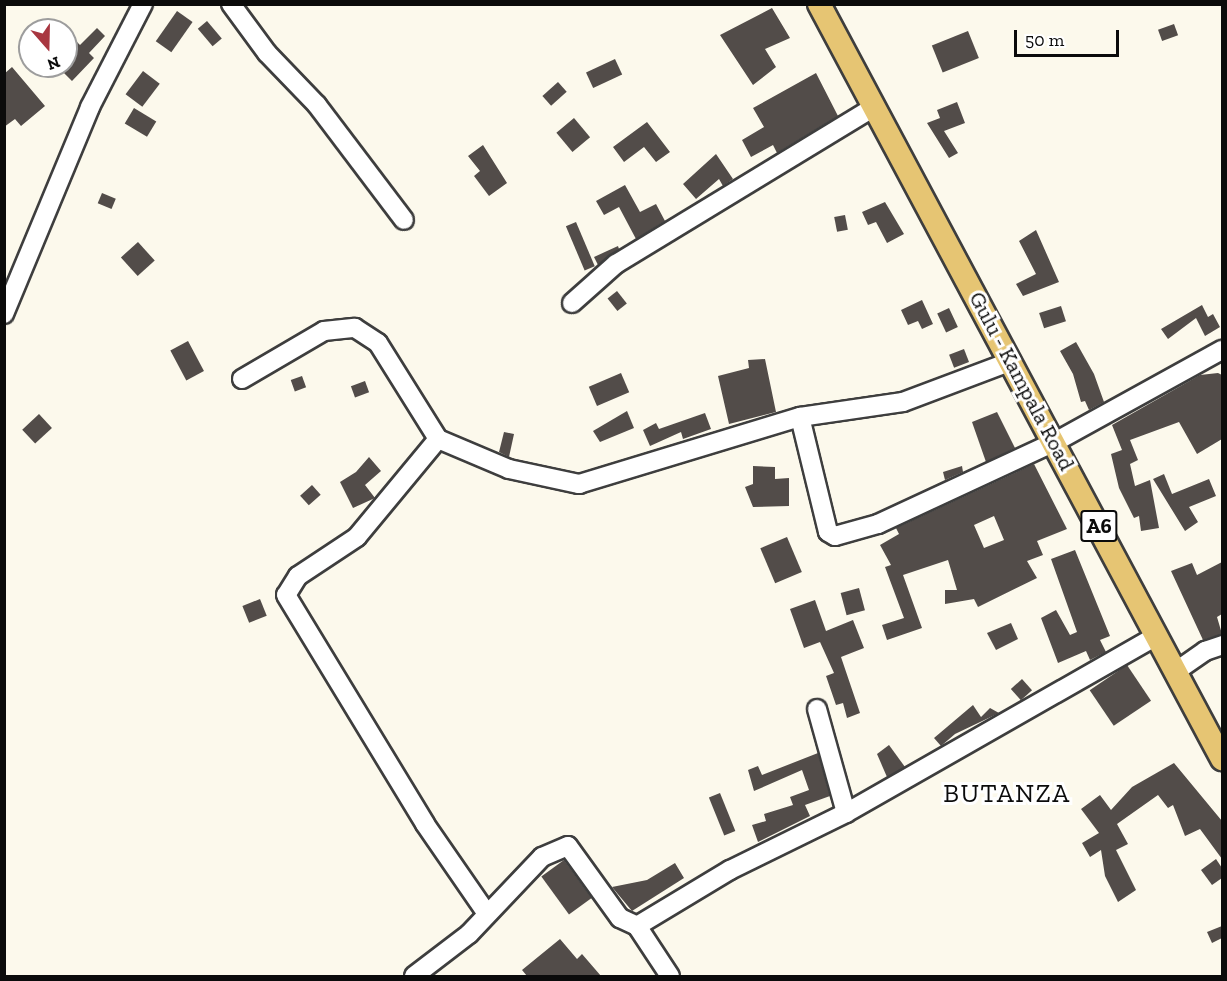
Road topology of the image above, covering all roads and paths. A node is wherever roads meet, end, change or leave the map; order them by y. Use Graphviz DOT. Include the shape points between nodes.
graph roads {
  1 [pos="143,4"];
  2 [pos="231,4"];
  3 [pos="819,4"];
  4 [pos="874,107"];
  5 [pos="404,220"];
  6 [pos="572,303"];
  7 [pos="4,314"];
  8 [pos="1222,350"];
  9 [pos="1012,361"];
  10 [pos="242,379"];
  11 [pos="800,417"];
  12 [pos="438,439"];
  13 [pos="1055,442"];
  14 [pos="1156,636"];
  15 [pos="1222,645"];
  16 [pos="1175,672"];
  17 [pos="817,709"];
  18 [pos="1222,759"];
  19 [pos="846,813"];
  20 [pos="487,914"];
  21 [pos="637,926"];
  22 [pos="414,976"];
  23 [pos="670,976"];
  1 -- 7 [label="street" via="86,118"];
  2 -- 5 [label="street" via="267,53 317,105"];
  3 -- 4 [label="main road, Gulu - Kampala Road / A6"];
  4 -- 6 [label="street" via="616,264"];
  4 -- 9 [label="main road, Gulu - Kampala Road / A6"];
  8 -- 13 [label="street"];
  9 -- 11 [label="street" via="903,402"];
  9 -- 13 [label="main road, Gulu - Kampala Road / A6"];
  10 -- 12 [label="street" via="324,331 355,328 378,343"];
  11 -- 12 [label="street" via="579,484 509,469"];
  11 -- 13 [label="street" via="828,532 835,536 878,524"];
  12 -- 20 [label="street" via="357,537 297,576 286,595 425,824"];
  13 -- 14 [label="main road, Gulu - Kampala Road / A6"];
  14 -- 16 [label="main road, Gulu - Kampala Road / A6"];
  14 -- 19 [label="street"];
  15 -- 16 [label="street" via="1205,651"];
  16 -- 18 [label="main road, Gulu - Kampala Road / A6"];
  17 -- 19 [label="street"];
  19 -- 21 [label="street" via="730,870"];
  20 -- 21 [label="street" via="542,857 568,846 620,918"];
  20 -- 22 [label="street" via="469,934"];
  21 -- 23 [label="street"];
}
